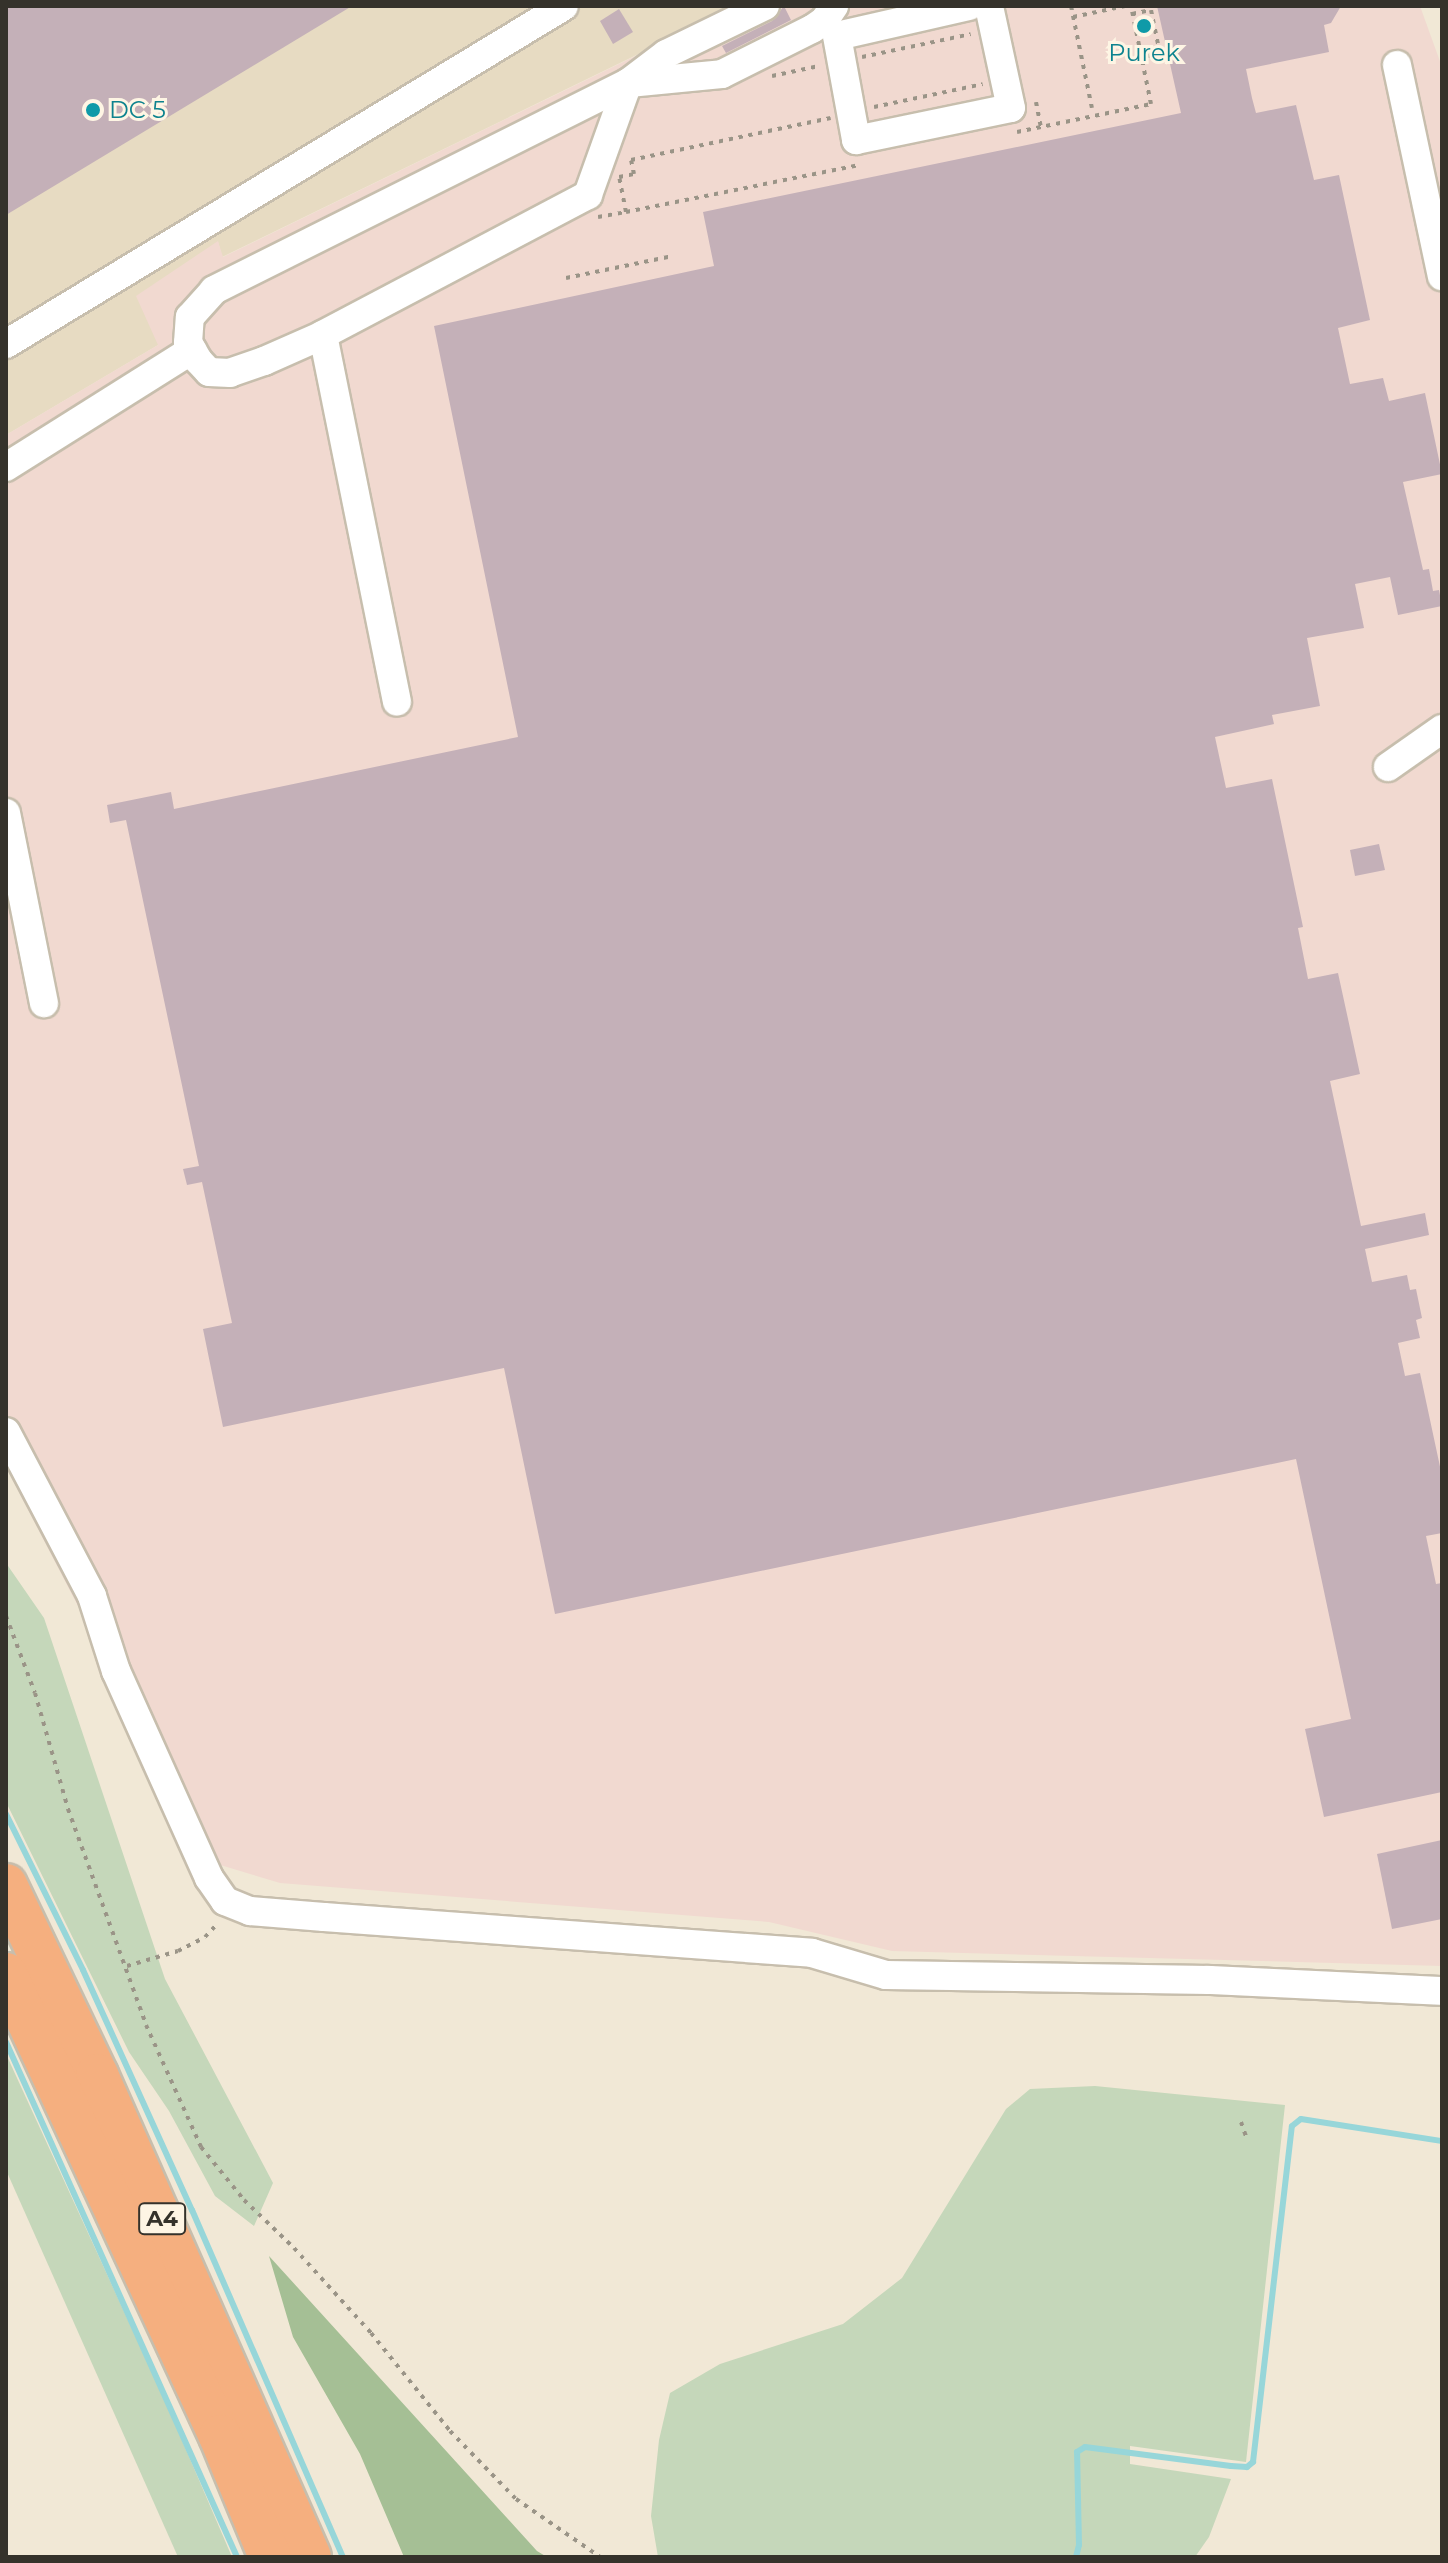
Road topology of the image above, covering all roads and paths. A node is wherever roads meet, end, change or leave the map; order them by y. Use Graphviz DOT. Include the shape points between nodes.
graph roads {
  1 [pos="564,6"];
  2 [pos="765,6"];
  3 [pos="969,6"];
  4 [pos="1071,6"];
  5 [pos="1128,6"];
  6 [pos="1158,9"];
  7 [pos="1151,10"];
  8 [pos="1132,14"];
  9 [pos="1073,17"];
  10 [pos="991,18"];
  11 [pos="834,31"];
  12 [pos="1141,58"];
  13 [pos="1397,65"];
  14 [pos="768,77"];
  15 [pos="1005,80"];
  16 [pos="628,83"];
  17 [pos="1092,108"];
  18 [pos="851,112"];
  19 [pos="1010,134"];
  20 [pos="870,163"];
  21 [pos="626,212"];
  22 [pos="592,219"];
  23 [pos="673,256"];
  24 [pos="1442,276"];
  25 [pos="566,278"];
  26 [pos="323,335"];
  27 [pos="6,344"];
  28 [pos="192,350"];
  29 [pos="6,467"];
  30 [pos="397,702"];
  31 [pos="1442,729"];
  32 [pos="1388,767"];
  33 [pos="6,813"];
  34 [pos="44,1003"];
  35 [pos="6,1432"];
  36 [pos="6,1616"];
  37 [pos="6,1885"];
  38 [pos="225,1901"];
  39 [pos="127,1966"];
  40 [pos="6,1974"];
  41 [pos="1442,1991"];
  42 [pos="1241,2122"];
  43 [pos="1247,2139"];
  44 [pos="270,2557"];
  45 [pos="310,2557"];
  46 [pos="600,2557"];
  1 -- 27 [label="lane"];
  2 -- 16 [label="lane" via="666,54"];
  3 -- 11 [label="lane"];
  4 -- 9 [label="path"];
  5 -- 8 [label="path"];
  5 -- 9 [label="path"];
  6 -- 7 [label="path"];
  7 -- 8 [label="path"];
  7 -- 12 [label="path" via="1160,54"];
  8 -- 12 [label="path"];
  9 -- 17 [label="path"];
  10 -- 11 [label="path"];
  10 -- 15 [label="lane"];
  11 -- 14 [label="path"];
  11 -- 16 [label="lane" via="722,74"];
  11 -- 18 [label="lane"];
  12 -- 19 [label="path" via="1151,104"];
  13 -- 24 [label="lane"];
  15 -- 18 [label="path"];
  15 -- 18 [label="lane" via="1011,108 856,140"];
  16 -- 26 [label="lane" via="588,195"];
  16 -- 28 [label="lane" via="214,290 190,317"];
  18 -- 21 [label="path" via="631,160 634,174 619,177"];
  20 -- 21 [label="path"];
  21 -- 22 [label="path"];
  23 -- 25 [label="path"];
  26 -- 28 [label="lane" via="230,373 209,372"];
  26 -- 30 [label="lane"];
  28 -- 29 [label="lane"];
  31 -- 32 [label="lane"];
  33 -- 34 [label="lane"];
  35 -- 38 [label="lane" via="92,1596 116,1671 209,1878"];
  36 -- 39 [label="path" via="35,1693 68,1809"];
  37 -- 45 [label="highway, A4" via="97,2075"];
  38 -- 39 [label="path" via="218,1923 205,1937"];
  38 -- 41 [label="lane" via="250,1911 812,1953 886,1975 1209,1980"];
  39 -- 46 [label="path" via="146,2025 201,2147 516,2499"];
  40 -- 44 [label="highway, A4" via="214,2422"];
  42 -- 43 [label="path"];
}
